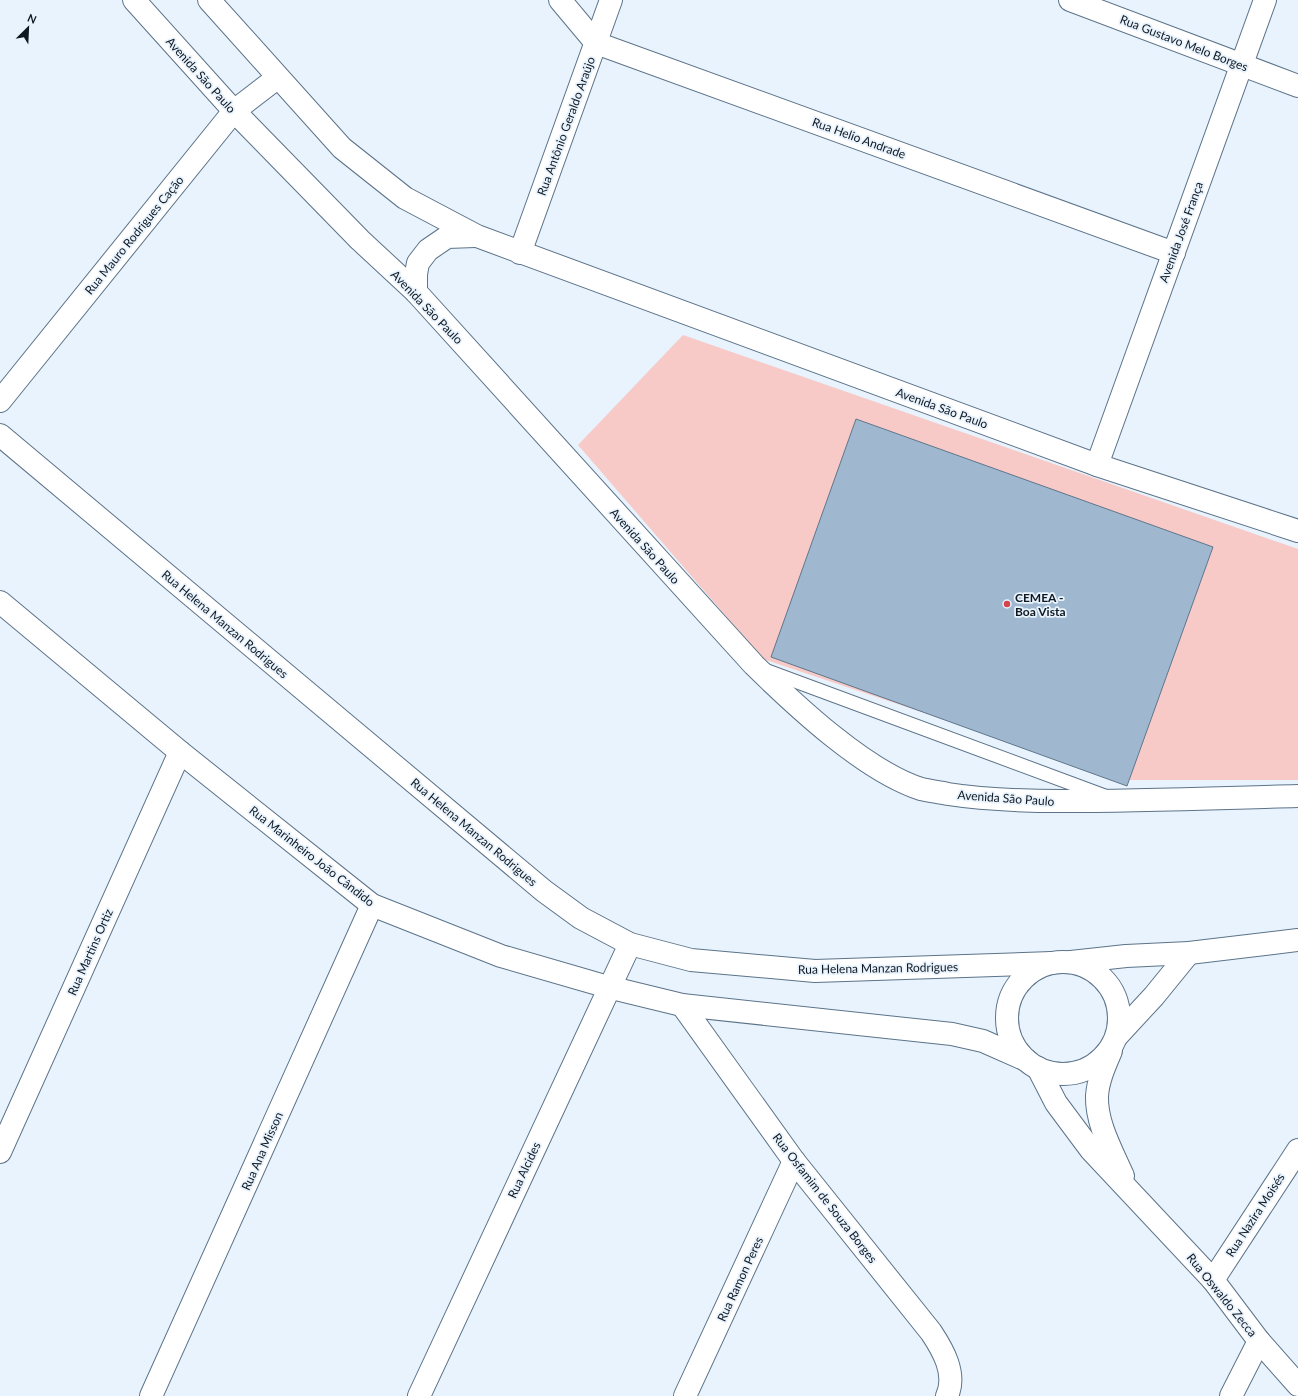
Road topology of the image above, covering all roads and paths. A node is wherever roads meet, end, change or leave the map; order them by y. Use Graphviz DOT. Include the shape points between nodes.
graph roads {
  1 [pos="134,0"];
  2 [pos="209,0"];
  3 [pos="560,0"];
  4 [pos="611,0"];
  5 [pos="1070,0"];
  6 [pos="1266,0"];
  7 [pos="596,43"];
  8 [pos="1242,65"];
  9 [pos="277,78"];
  10 [pos="1298,86"];
  11 [pos="234,111"];
  12 [pos="477,236"];
  13 [pos="520,253"];
  14 [pos="1174,253"];
  15 [pos="416,292"];
  16 [pos="0,401"];
  17 [pos="0,435"];
  18 [pos="1097,465"];
  19 [pos="1298,531"];
  20 [pos="0,602"];
  21 [pos="754,665"];
  22 [pos="180,752"];
  23 [pos="1298,796"];
  24 [pos="1118,801"];
  25 [pos="372,905"];
  26 [pos="1289,941"];
  27 [pos="630,944"];
  28 [pos="1189,953"];
  29 [pos="1298,955"];
  30 [pos="1061,963"];
  31 [pos="608,988"];
  32 [pos="682,1005"];
  33 [pos="1115,1040"];
  34 [pos="1032,1064"];
  35 [pos="1298,1150"];
  36 [pos="0,1152"];
  37 [pos="794,1161"];
  38 [pos="1129,1190"];
  39 [pos="1213,1280"];
  40 [pos="1259,1340"];
  41 [pos="1298,1385"];
  42 [pos="151,1396"];
  43 [pos="419,1396"];
  44 [pos="685,1396"];
  45 [pos="947,1396"];
  46 [pos="1230,1396"];
  1 -- 11 [label="street, Avenida São Paulo"];
  2 -- 9 [label="street, Avenida São Paulo"];
  3 -- 7 [label="street"];
  4 -- 7 [label="street, Rua Antônio Geraldo Araújo"];
  5 -- 8 [label="street, Rua Gustavo Melo Borges"];
  6 -- 8 [label="street, Avenida José França"];
  7 -- 13 [label="street, Rua Antônio Geraldo Araújo"];
  7 -- 14 [label="street, Rua Helio Andrade"];
  8 -- 10 [label="street, Rua Gustavo Melo Borges"];
  8 -- 14 [label="street, Avenida José França"];
  9 -- 11 [label="street, Rua Mauro Rodrigues Cação"];
  9 -- 12 [label="street, Avenida São Paulo" via="342,148 384,183 405,198"];
  11 -- 15 [label="street, Avenida São Paulo" via="360,240"];
  11 -- 16 [label="street, Rua Mauro Rodrigues Cação"];
  12 -- 13 [label="street, Avenida São Paulo"];
  12 -- 15 [label="street" via="447,237 428,250 418,263"];
  13 -- 18 [label="street, Avenida São Paulo"];
  14 -- 18 [label="street, Avenida José França"];
  15 -- 21 [label="street, Avenida São Paulo"];
  17 -- 27 [label="street, Rua Helena Manzan Rodrigues" via="544,891 581,918"];
  18 -- 19 [label="street, Avenida São Paulo"];
  20 -- 22 [label="street, Rua Marinheiro João Cândido"];
  21 -- 24 [label="lane"];
  21 -- 24 [label="street, Avenida São Paulo" via="785,695 846,745 888,775 921,789 974,798"];
  22 -- 25 [label="street, Rua Marinheiro João Cândido"];
  22 -- 36 [label="street, Rua Martins Ortiz"];
  23 -- 24 [label="street, Avenida São Paulo"];
  25 -- 31 [label="street, Rua Marinheiro João Cândido" via="501,956"];
  25 -- 42 [label="street, Rua Ana Misson"];
  26 -- 28 [label="street, Rua Helena Manzan Rodrigues"];
  26 -- 29 [label="street"];
  27 -- 30 [label="street, Rua Helena Manzan Rodrigues" via="691,960 815,971"];
  27 -- 31 [label="street, Rua Alcides"];
  28 -- 30 [label="street, Rua Helena Manzan Rodrigues"];
  28 -- 33 [label="street"];
  30 -- 33 [label="street" via="1087,968 1102,978 1113,992 1119,1009"];
  30 -- 34 [label="street" via="1035,969 1022,980 1011,995 1007,1012 1008,1030 1015,1047"];
  31 -- 32 [label="street, Rua Marinheiro João Cândido"];
  31 -- 43 [label="street, Rua Alcides"];
  32 -- 34 [label="street" via="952,1034 983,1041"];
  32 -- 37 [label="street, Rua Osfamim de Souza Borges"];
  33 -- 34 [label="street" via="1104,1058 1090,1068 1074,1074 1057,1074"];
  33 -- 38 [label="street, Rua Oswaldo Zecca" via="1100,1078 1097,1096 1104,1132"];
  34 -- 38 [label="street, Rua Oswaldo Zecca" via="1056,1103 1091,1150"];
  35 -- 39 [label="street, Rua Nazira Moisés"];
  37 -- 44 [label="street, Rua Ramon Peres"];
  37 -- 45 [label="street, Rua Osfamim de Souza Borges" via="931,1332 950,1368 950,1391"];
  38 -- 39 [label="street, Rua Oswaldo Zecca"];
  39 -- 40 [label="street, Rua Oswaldo Zecca"];
  40 -- 41 [label="street, Rua Oswaldo Zecca"];
  40 -- 46 [label="street"];
}
